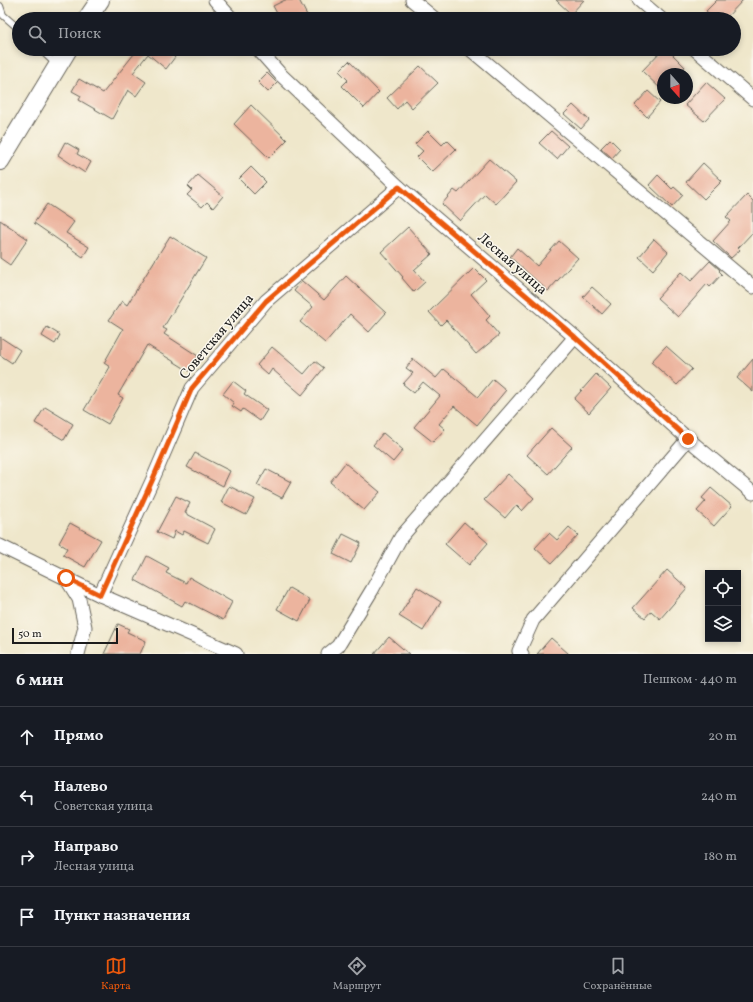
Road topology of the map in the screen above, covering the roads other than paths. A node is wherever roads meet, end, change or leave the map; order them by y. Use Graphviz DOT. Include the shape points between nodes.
graph roads {
  1 [pos="100,0"];
  2 [pos="215,0"];
  3 [pos="412,0"];
  4 [pos="639,0"];
  5 [pos="0,6"];
  6 [pos="92,12"];
  7 [pos="226,12"];
  8 [pos="427,12"];
  9 [pos="653,12"];
  10 [pos="2,14"];
  11 [pos="12,23"];
  12 [pos="47,56"];
  13 [pos="63,56"];
  14 [pos="264,56"];
  15 [pos="478,56"];
  16 [pos="703,56"];
  17 [pos="57,65"];
  18 [pos="753,99"];
  19 [pos="0,161"];
  20 [pos="399,187"];
  21 [pos="753,287"];
  22 [pos="575,337"];
  23 [pos="688,439"];
  24 [pos="753,493"];
  25 [pos="0,546"];
  26 [pos="66,578"];
  27 [pos="100,595"];
  28 [pos="78,654"];
  29 [pos="236,654"];
  30 [pos="328,654"];
  31 [pos="522,654"];
  1 -- 6 [label="main road"];
  2 -- 7 [label="street"];
  3 -- 8 [label="street"];
  4 -- 9 [label="street"];
  5 -- 10 [label="lane"];
  10 -- 11 [label="lane"];
  12 -- 17 [label="lane"];
  13 -- 17 [label="main road"];
  14 -- 20 [label="street, Лесная улица"];
  15 -- 21 [label="street"];
  16 -- 18 [label="street"];
  17 -- 19 [label="main road"];
  20 -- 22 [label="street, Лесная улица"];
  20 -- 27 [label="street, Советская улица" via="266,301 192,388"];
  22 -- 23 [label="street, Лесная улица"];
  22 -- 30 [label="street" via="401,537 338,646"];
  23 -- 24 [label="street, Лесная улица"];
  23 -- 31 [label="street" via="533,620 519,651"];
  25 -- 26 [label="street"];
  26 -- 27 [label="street"];
  26 -- 28 [label="street" via="79,598 85,627"];
  27 -- 29 [label="street"];
}
